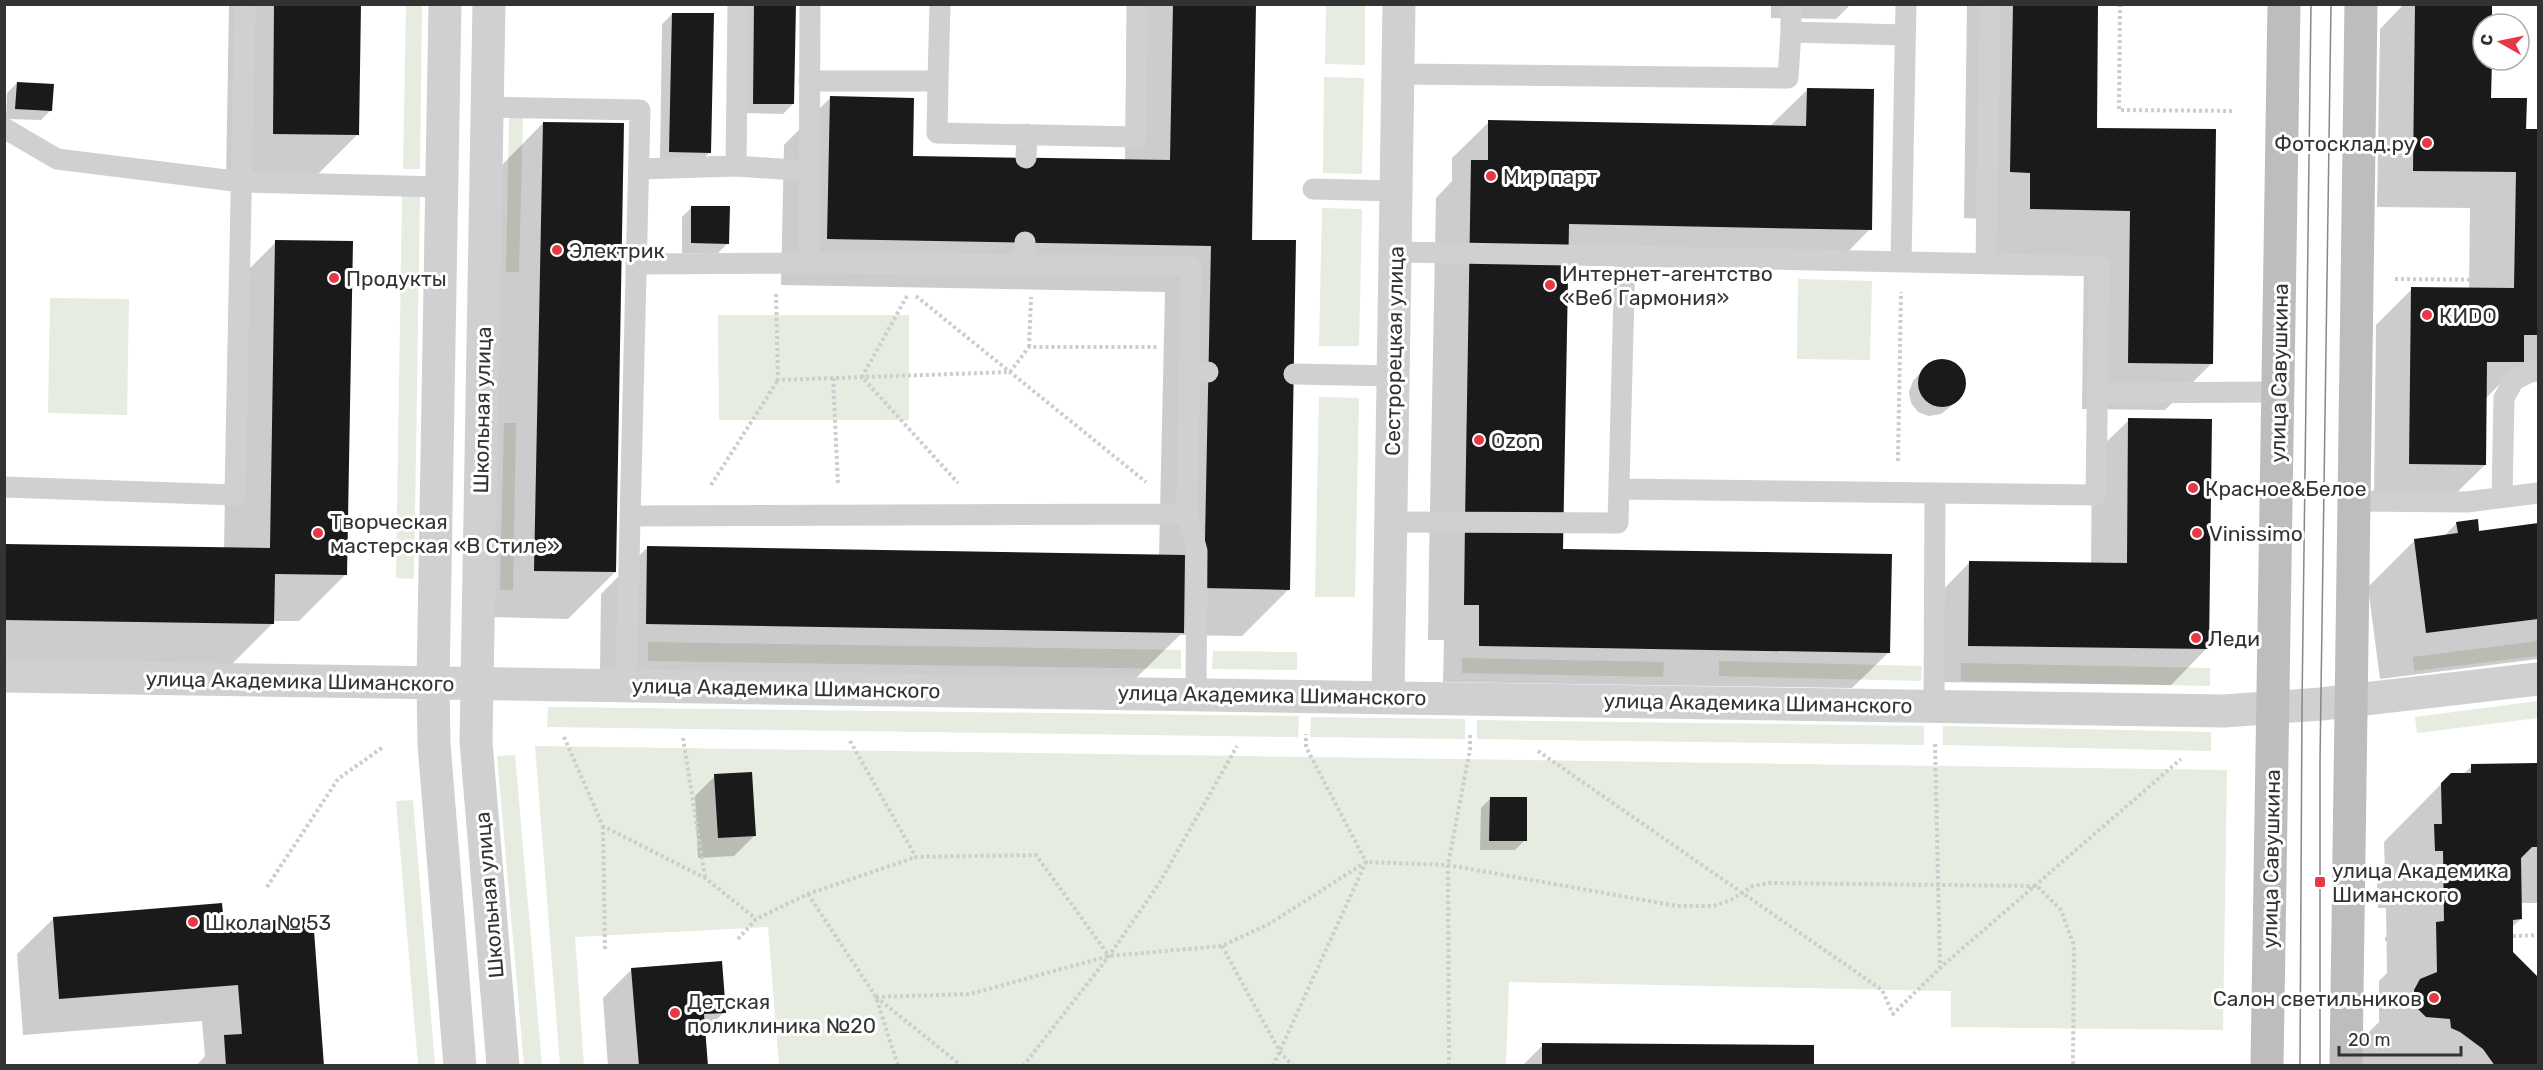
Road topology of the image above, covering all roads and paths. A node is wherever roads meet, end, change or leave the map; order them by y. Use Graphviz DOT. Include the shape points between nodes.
graph roads {
  1 [pos="245,4"];
  2 [pos="445,4"];
  3 [pos="489,4"];
  4 [pos="738,4"];
  5 [pos="810,4"];
  6 [pos="940,4"];
  7 [pos="1137,4"];
  8 [pos="1399,4"];
  9 [pos="1791,4"];
  10 [pos="1906,4"];
  11 [pos="1990,4"];
  12 [pos="2120,4"];
  13 [pos="2284,4"];
  14 [pos="2361,4"];
  15 [pos="1791,32"];
  16 [pos="1905,35"];
  17 [pos="1398,74"];
  18 [pos="809,81"];
  19 [pos="938,81"];
  20 [pos="487,107"];
  21 [pos="2235,111"];
  22 [pos="4,128"];
  23 [pos="1027,134"];
  24 [pos="1026,158"];
  25 [pos="736,166"];
  26 [pos="639,169"];
  27 [pos="809,171"];
  28 [pos="2397,178"];
  29 [pos="242,183"];
  30 [pos="442,187"];
  31 [pos="1312,189"];
  32 [pos="1396,191"];
  33 [pos="1025,242"];
  34 [pos="1396,252"];
  35 [pos="1625,256"];
  36 [pos="1901,261"];
  37 [pos="809,263"];
  38 [pos="1986,263"];
  39 [pos="637,264"];
  40 [pos="1025,264"];
  41 [pos="2395,279"];
  42 [pos="776,315"];
  43 [pos="1029,347"];
  44 [pos="1190,347"];
  45 [pos="2538,369"];
  46 [pos="1010,372"];
  47 [pos="1294,374"];
  48 [pos="1394,376"];
  49 [pos="832,378"];
  50 [pos="862,378"];
  51 [pos="778,380"];
  52 [pos="2279,392"];
  53 [pos="2098,393"];
  54 [pos="4,487"];
  55 [pos="1620,489"];
  56 [pos="1898,492"];
  57 [pos="1935,493"];
  58 [pos="2538,493"];
  59 [pos="2502,497"];
  60 [pos="2355,501"];
  61 [pos="1187,514"];
  62 [pos="839,515"];
  63 [pos="987,515"];
  64 [pos="630,516"];
  65 [pos="691,516"];
  66 [pos="1391,522"];
  67 [pos="4,676"];
  68 [pos="2538,679"];
  69 [pos="433,683"];
  70 [pos="477,684"];
  71 [pos="626,686"];
  72 [pos="1196,693"];
  73 [pos="1388,697"];
  74 [pos="2351,701"];
  75 [pos="1934,707"];
  76 [pos="2273,707"];
  77 [pos="1305,728"];
  78 [pos="1470,731"];
  79 [pos="564,737"];
  80 [pos="683,738"];
  81 [pos="850,741"];
  82 [pos="1237,746"];
  83 [pos="383,747"];
  84 [pos="1538,751"];
  85 [pos="1936,756"];
  86 [pos="2181,759"];
  87 [pos="603,826"];
  88 [pos="916,857"];
  89 [pos="1366,862"];
  90 [pos="1448,865"];
  91 [pos="705,878"];
  92 [pos="1937,884"];
  93 [pos="2037,886"];
  94 [pos="267,888"];
  95 [pos="1740,893"];
  96 [pos="808,894"];
  97 [pos="756,919"];
  98 [pos="2538,935"];
  99 [pos="2513,936"];
  100 [pos="2436,938"];
  101 [pos="738,939"];
  102 [pos="2382,940"];
  103 [pos="1222,946"];
  104 [pos="605,950"];
  105 [pos="1109,956"];
  106 [pos="1940,968"];
  107 [pos="876,997"];
  108 [pos="2381,1040"];
  109 [pos="1280,1052"];
  110 [pos="460,1065"];
  111 [pos="503,1065"];
  112 [pos="898,1065"];
  113 [pos="962,1065"];
  114 [pos="1023,1065"];
  115 [pos="1273,1065"];
  116 [pos="1293,1065"];
  117 [pos="1449,1065"];
  118 [pos="2073,1065"];
  119 [pos="2267,1065"];
  120 [pos="2346,1065"];
  121 [pos="2461,1065"];
  1 -- 29 [label="lane"];
  2 -- 30 [label="street, Школьная улица"];
  3 -- 20 [label="street, Школьная улица"];
  4 -- 25 [label="lane"];
  5 -- 18 [label="lane"];
  6 -- 19 [label="lane"];
  7 -- 23 [label="lane" via="1136,137"];
  8 -- 17 [label="street, Сестрорецкая улица"];
  9 -- 15 [label="lane"];
  10 -- 16 [label="lane"];
  11 -- 38 [label="lane"];
  12 -- 21 [label="path" via="2119,110"];
  13 -- 52 [label="main road, улица Савушкина"];
  14 -- 60 [label="main road"];
  15 -- 16 [label="lane"];
  15 -- 17 [label="lane" via="1788,78"];
  16 -- 36 [label="lane"];
  17 -- 32 [label="street, Сестрорецкая улица"];
  18 -- 19 [label="lane"];
  18 -- 27 [label="lane"];
  19 -- 23 [label="lane" via="937,133"];
  20 -- 26 [label="lane" via="640,110"];
  20 -- 70 [label="street, Школьная улица"];
  22 -- 29 [label="lane" via="57,159"];
  23 -- 24 [label="lane"];
  25 -- 26 [label="lane"];
  25 -- 27 [label="lane"];
  26 -- 39 [label="lane"];
  27 -- 37 [label="lane"];
  28 -- 41 [label="path" via="2507,179 2506,280"];
  29 -- 30 [label="lane"];
  29 -- 54 [label="lane" via="235,495"];
  30 -- 69 [label="street, Школьная улица"];
  31 -- 32 [label="lane"];
  32 -- 34 [label="street, Сестрорецкая улица"];
  33 -- 40 [label="lane"];
  34 -- 35 [label="lane"];
  34 -- 48 [label="street, Сестрорецкая улица"];
  35 -- 36 [label="lane"];
  35 -- 55 [label="lane"];
  36 -- 38 [label="lane"];
  36 -- 56 [label="path"];
  37 -- 39 [label="lane"];
  37 -- 40 [label="lane"];
  38 -- 53 [label="lane" via="2099,266"];
  39 -- 64 [label="lane"];
  40 -- 43 [label="path" via="1031,292"];
  40 -- 44 [label="lane" via="1191,266"];
  42 -- 51 [label="path"];
  43 -- 44 [label="path"];
  43 -- 46 [label="path"];
  44 -- 61 [label="lane" via="1199,372"];
  45 -- 59 [label="lane" via="2514,380 2504,398"];
  46 -- 50 [label="path"];
  46 -- 50 [label="path" via="910,290"];
  46 -- 61 [label="path"];
  47 -- 48 [label="lane"];
  48 -- 66 [label="street, Сестрорецкая улица"];
  49 -- 50 [label="path"];
  49 -- 51 [label="path"];
  49 -- 62 [label="path"];
  50 -- 63 [label="path"];
  51 -- 65 [label="path"];
  52 -- 53 [label="lane"];
  52 -- 76 [label="main road, улица Савушкина"];
  53 -- 57 [label="lane" via="2096,495"];
  55 -- 56 [label="lane"];
  55 -- 66 [label="lane" via="1618,523"];
  56 -- 57 [label="lane"];
  57 -- 75 [label="lane"];
  58 -- 59 [label="lane"];
  59 -- 60 [label="lane" via="2467,502"];
  60 -- 74 [label="main road"];
  61 -- 63 [label="lane"];
  61 -- 72 [label="lane" via="1197,551"];
  62 -- 63 [label="lane"];
  62 -- 65 [label="lane"];
  64 -- 65 [label="lane"];
  64 -- 71 [label="lane"];
  66 -- 73 [label="street, Сестрорецкая улица"];
  67 -- 69 [label="street, улица Академика Шиманского"];
  68 -- 74 [label="street, улица Академика Шиманского"];
  69 -- 70 [label="street, улица Академика Шиманского"];
  69 -- 110 [label="street, Школьная улица" via="434,744"];
  70 -- 71 [label="street, улица Академика Шиманского"];
  70 -- 111 [label="street, Школьная улица" via="476,742"];
  71 -- 72 [label="street, улица Академика Шиманского"];
  72 -- 73 [label="street, улица Академика Шиманского"];
  73 -- 75 [label="street, улица Академика Шиманского"];
  74 -- 76 [label="street, улица Академика Шиманского"];
  74 -- 120 [label="main road"];
  75 -- 76 [label="street, улица Академика Шиманского" via="2224,711"];
  76 -- 119 [label="main road, улица Савушкина"];
  77 -- 89 [label="path" via="1306,747"];
  78 -- 90 [label="path"];
  79 -- 87 [label="path"];
  80 -- 91 [label="path"];
  81 -- 88 [label="path"];
  82 -- 105 [label="path" via="1160,882"];
  83 -- 94 [label="path" via="338,779"];
  84 -- 95 [label="path"];
  85 -- 92 [label="path"];
  86 -- 93 [label="path"];
  87 -- 91 [label="path"];
  87 -- 104 [label="path"];
  88 -- 96 [label="path"];
  88 -- 105 [label="path" via="1036,855"];
  89 -- 90 [label="path"];
  89 -- 103 [label="path" via="1269,924"];
  89 -- 109 [label="path"];
  90 -- 95 [label="path" via="1677,906 1713,906"];
  90 -- 117 [label="path"];
  91 -- 97 [label="path"];
  92 -- 93 [label="path"];
  92 -- 95 [label="path" via="1770,883"];
  92 -- 106 [label="path"];
  93 -- 106 [label="path"];
  93 -- 118 [label="path" via="2061,910 2074,946"];
  95 -- 106 [label="path" via="1882,990 1893,1014"];
  96 -- 97 [label="path"];
  96 -- 107 [label="path"];
  97 -- 101 [label="path"];
  98 -- 99 [label="path"];
  100 -- 102 [label="path"];
  103 -- 105 [label="path"];
  103 -- 109 [label="path"];
  105 -- 107 [label="path" via="970,994"];
  105 -- 114 [label="path"];
  107 -- 112 [label="path"];
  107 -- 113 [label="path"];
  108 -- 121 [label="path" via="2444,1052"];
  109 -- 115 [label="path"];
  109 -- 116 [label="path"];
}
